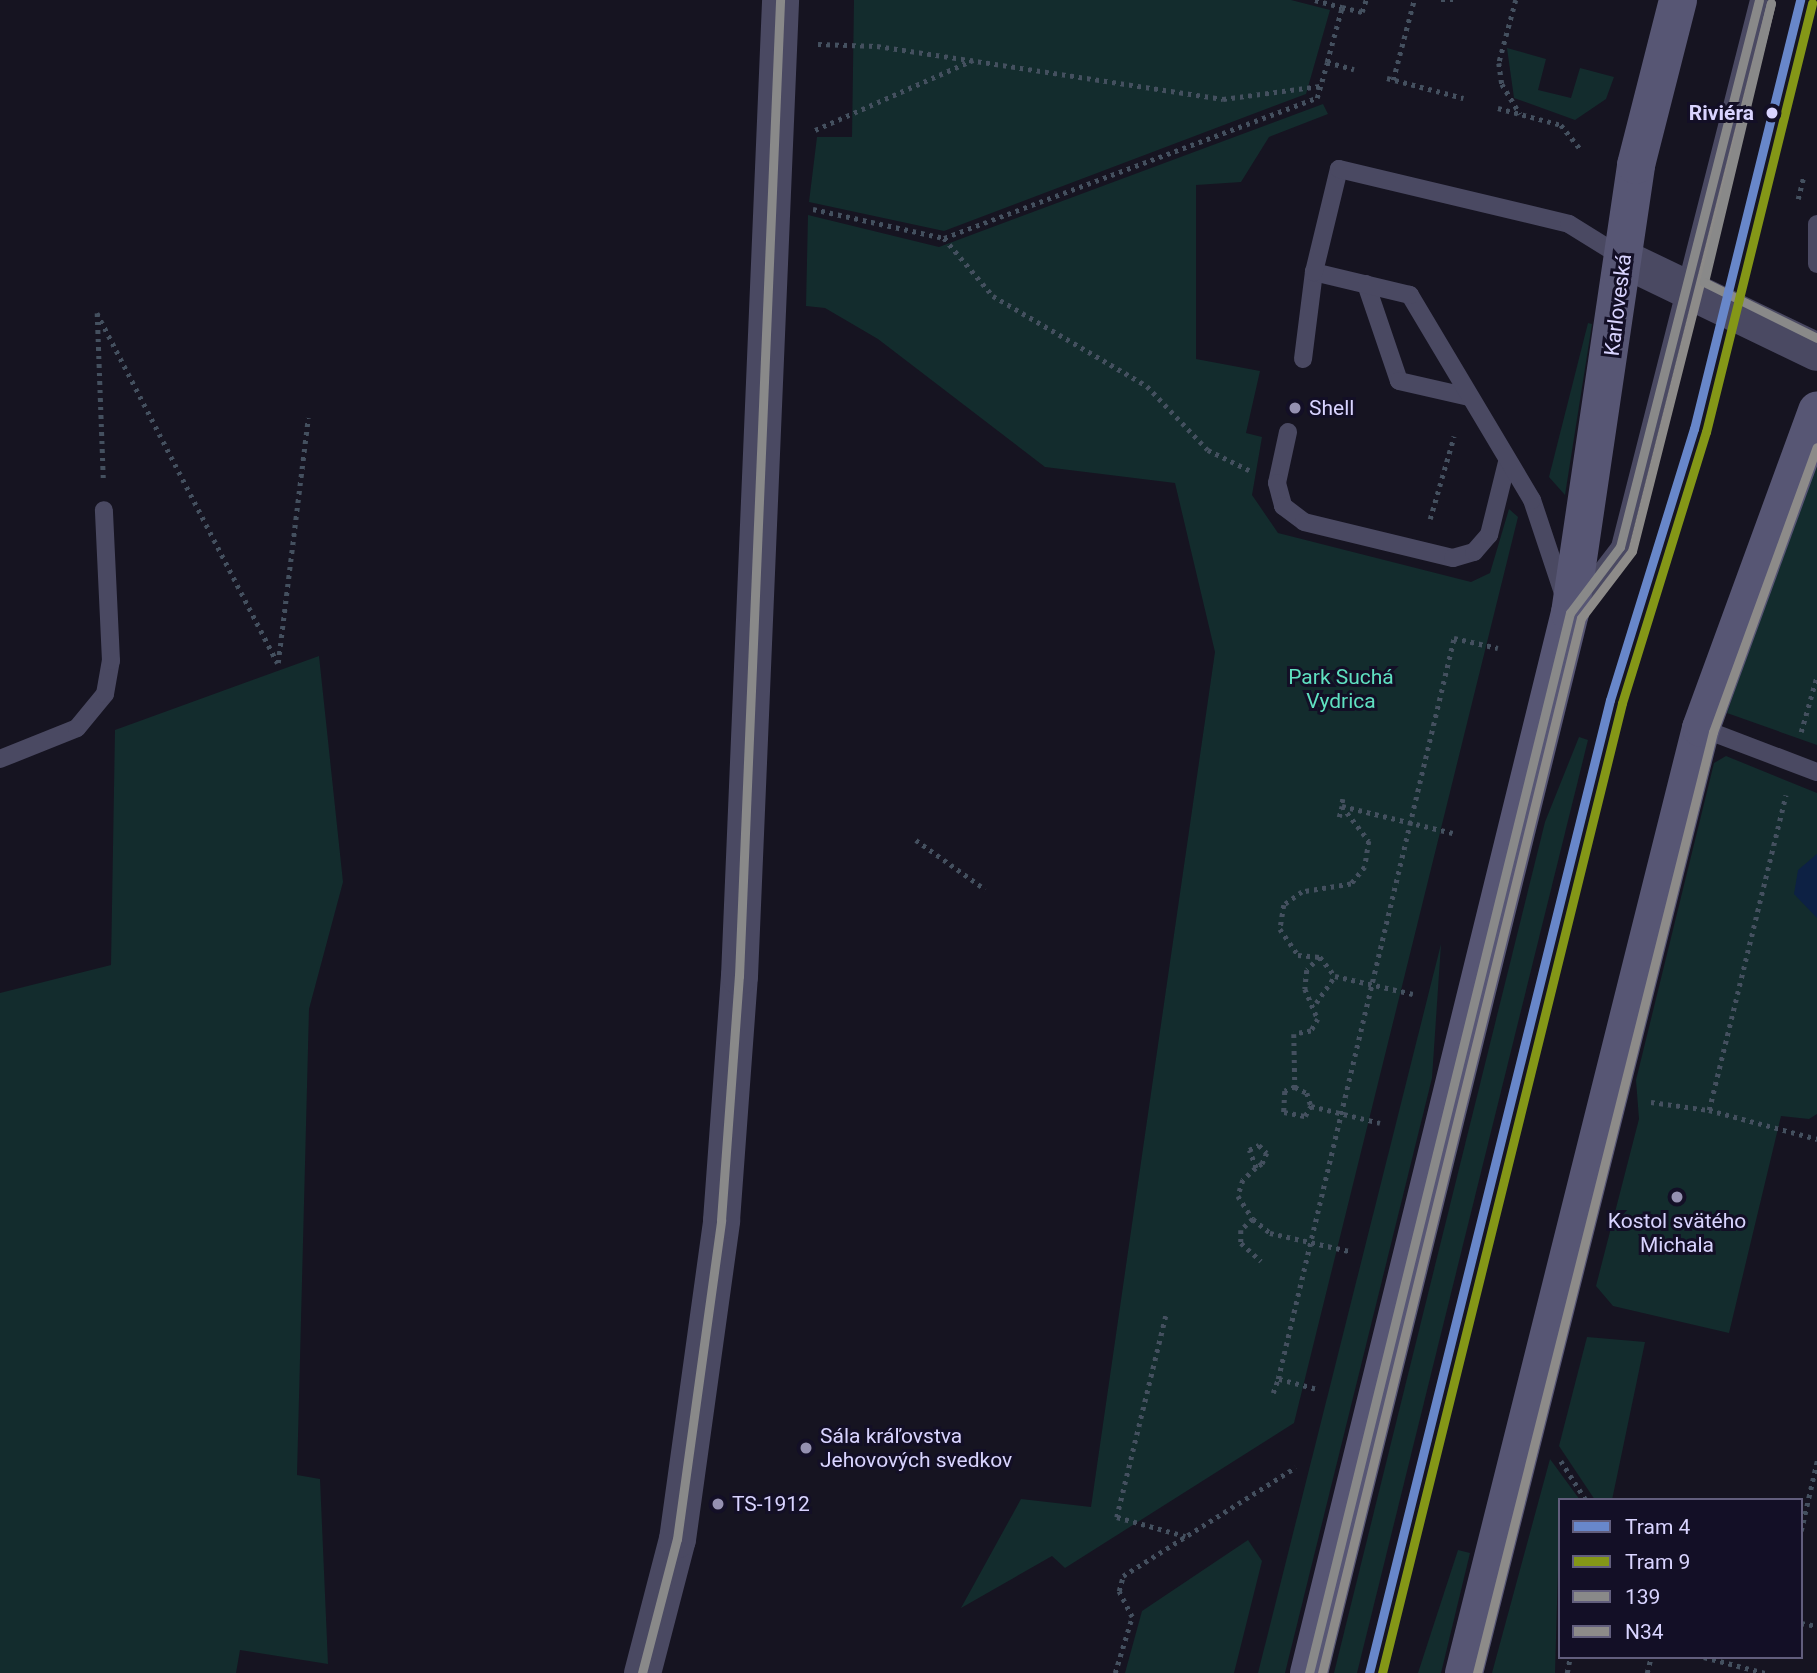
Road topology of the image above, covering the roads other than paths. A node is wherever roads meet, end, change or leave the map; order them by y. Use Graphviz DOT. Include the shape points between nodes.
graph roads {
  1 [pos="780,0"];
  2 [pos="1678,0"];
  3 [pos="1759,0"];
  4 [pos="1817,224"];
  5 [pos="1624,258"];
  6 [pos="1817,264"];
  7 [pos="1314,272"];
  8 [pos="1366,284"];
  9 [pos="1690,289"];
  10 [pos="1817,352"];
  11 [pos="1303,359"];
  12 [pos="1469,397"];
  13 [pos="1817,411"];
  14 [pos="1288,432"];
  15 [pos="1507,462"];
  16 [pos="104,510"];
  17 [pos="1570,613"];
  18 [pos="1701,728"];
  19 [pos="0,759"];
  20 [pos="1817,772"];
  21 [pos="642,1673"];
  22 [pos="1310,1673"];
  23 [pos="1464,1673"];
  1 -- 21 [label="street" via="775,211 739,976 721,1220 677,1538"];
  2 -- 5 [label="main road, Karloveská" via="1636,165"];
  3 -- 9 [label="lane, Karloveská"];
  4 -- 6 [label="lane"];
  5 -- 7 [label="lane" via="1569,224 1339,169"];
  5 -- 9 [label="street"];
  5 -- 17 [label="main road, Karloveská"];
  7 -- 8 [label="lane"];
  7 -- 11 [label="lane"];
  8 -- 12 [label="lane" via="1410,295"];
  8 -- 12 [label="lane" via="1399,381"];
  9 -- 10 [label="street"];
  9 -- 17 [label="lane, Karloveská" via="1620,547"];
  12 -- 15 [label="lane"];
  13 -- 18 [label="main road"];
  14 -- 15 [label="lane" via="1277,483 1283,506 1304,522 1453,558 1474,552 1489,535"];
  15 -- 17 [label="lane" via="1532,500"];
  16 -- 19 [label="lane" via="111,662 105,694 77,728"];
  17 -- 22 [label="main road, Karloveská"];
  18 -- 20 [label="lane"];
  18 -- 23 [label="main road"];
}
